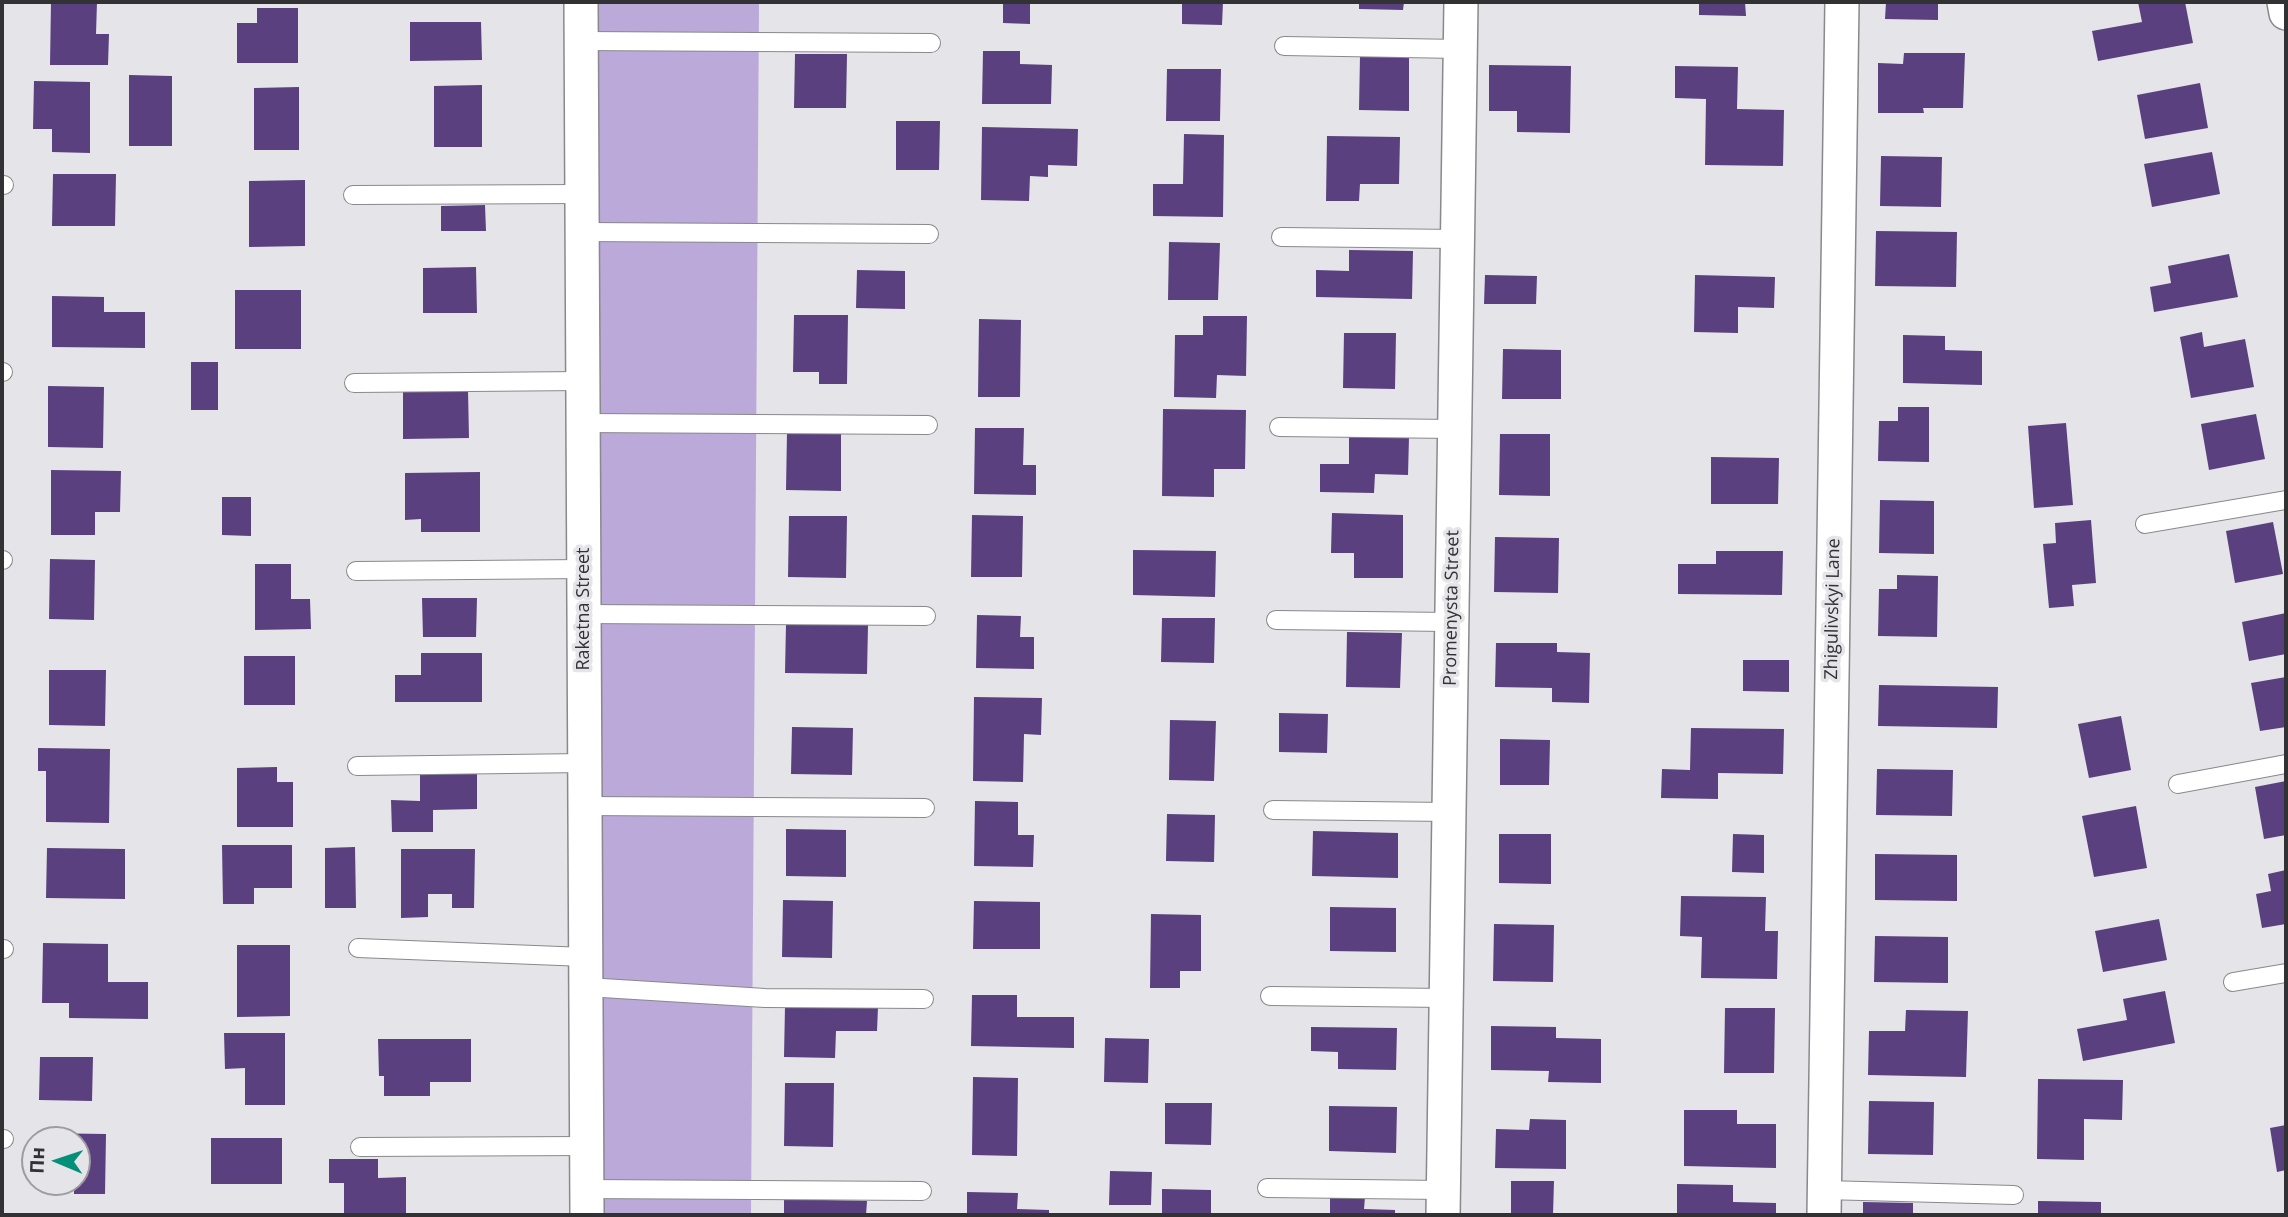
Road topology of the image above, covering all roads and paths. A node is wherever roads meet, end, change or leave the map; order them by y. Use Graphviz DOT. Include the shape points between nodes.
graph roads {
  1 [pos="581,2"];
  2 [pos="1461,2"];
  3 [pos="1842,2"];
  4 [pos="2284,2"];
  5 [pos="2286,13"];
  6 [pos="581,40"];
  7 [pos="931,43"];
  8 [pos="1284,46"];
  9 [pos="1460,49"];
  10 [pos="582,194"];
  11 [pos="353,195"];
  12 [pos="582,232"];
  13 [pos="929,234"];
  14 [pos="1281,237"];
  15 [pos="1457,239"];
  16 [pos="583,381"];
  17 [pos="354,383"];
  18 [pos="583,423"];
  19 [pos="928,425"];
  20 [pos="1279,427"];
  21 [pos="1454,429"];
  22 [pos="2286,500"];
  23 [pos="2145,524"];
  24 [pos="584,569"];
  25 [pos="356,571"];
  26 [pos="584,614"];
  27 [pos="926,616"];
  28 [pos="1276,620"];
  29 [pos="1451,622"];
  30 [pos="584,763"];
  31 [pos="2286,764"];
  32 [pos="357,766"];
  33 [pos="2178,784"];
  34 [pos="585,806"];
  35 [pos="925,808"];
  36 [pos="1273,810"];
  37 [pos="1449,812"];
  38 [pos="358,948"];
  39 [pos="586,972"];
  40 [pos="2286,973"];
  41 [pos="2233,982"];
  42 [pos="1270,996"];
  43 [pos="1446,998"];
  44 [pos="924,999"];
  45 [pos="586,1146"];
  46 [pos="360,1147"];
  47 [pos="1267,1188"];
  48 [pos="922,1191"];
  49 [pos="2014,1195"];
  50 [pos="587,1202"];
  51 [pos="1443,1203"];
  52 [pos="1824,1203"];
  1 -- 6 [label="street, Raketna Street"];
  2 -- 9 [label="street, Promenysta Street"];
  3 -- 52 [label="street, Zhigulivskyi Lane"];
  4 -- 5 [label="street"];
  6 -- 7 [label="lane"];
  6 -- 10 [label="street, Raketna Street"];
  8 -- 9 [label="lane"];
  9 -- 15 [label="street, Promenysta Street"];
  10 -- 11 [label="lane"];
  10 -- 12 [label="street, Raketna Street"];
  12 -- 13 [label="lane"];
  12 -- 16 [label="street, Raketna Street"];
  14 -- 15 [label="lane"];
  15 -- 21 [label="street, Promenysta Street"];
  16 -- 17 [label="lane"];
  16 -- 18 [label="street, Raketna Street"];
  18 -- 19 [label="lane"];
  18 -- 24 [label="street, Raketna Street"];
  20 -- 21 [label="lane"];
  21 -- 29 [label="street, Promenysta Street"];
  22 -- 23 [label="lane"];
  24 -- 25 [label="lane"];
  24 -- 26 [label="street, Raketna Street"];
  26 -- 27 [label="lane"];
  26 -- 30 [label="street, Raketna Street"];
  28 -- 29 [label="lane"];
  29 -- 37 [label="street, Promenysta Street"];
  30 -- 32 [label="lane"];
  30 -- 34 [label="street, Raketna Street"];
  31 -- 33 [label="lane"];
  34 -- 35 [label="lane"];
  34 -- 39 [label="street, Raketna Street"];
  36 -- 37 [label="lane"];
  37 -- 43 [label="street, Promenysta Street"];
  38 -- 39 [label="lane"];
  39 -- 44 [label="lane" via="765,998"];
  39 -- 45 [label="street, Raketna Street"];
  40 -- 41 [label="lane"];
  42 -- 43 [label="lane"];
  43 -- 51 [label="street, Promenysta Street"];
  45 -- 46 [label="lane"];
  45 -- 50 [label="street, Raketna Street"];
  47 -- 51 [label="lane"];
  48 -- 50 [label="lane"];
  49 -- 52 [label="lane"];
}
